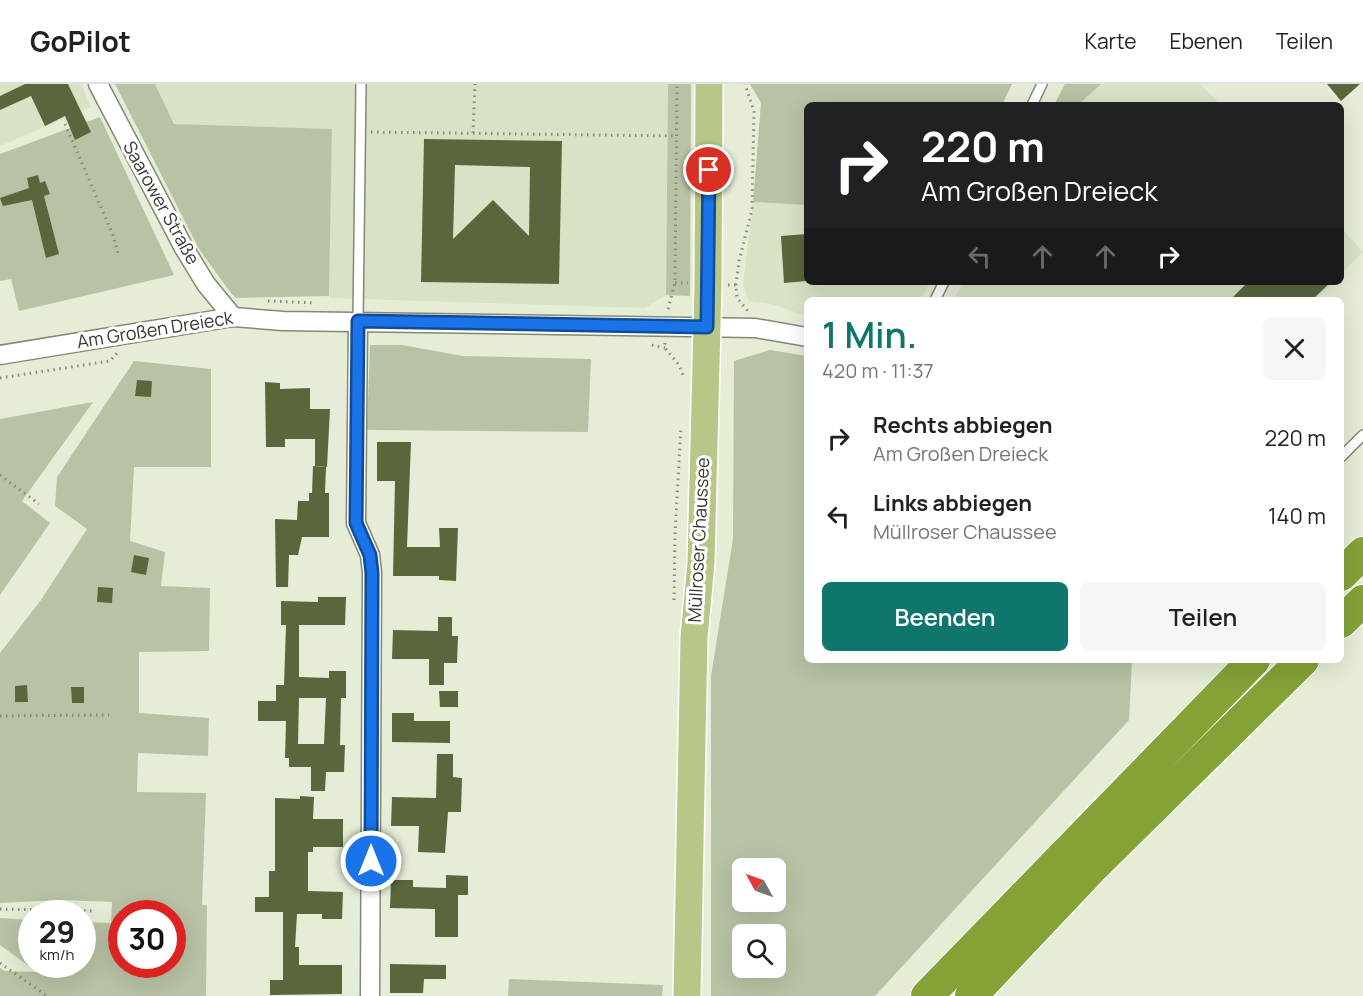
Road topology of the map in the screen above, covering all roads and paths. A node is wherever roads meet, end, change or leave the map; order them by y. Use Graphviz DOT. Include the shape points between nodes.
graph roads {
  1 [pos="98,84"];
  2 [pos="361,84"];
  3 [pos="475,84"];
  4 [pos="677,84"];
  5 [pos="709,84"];
  6 [pos="745,84"];
  7 [pos="1042,84"];
  8 [pos="1033,102"];
  9 [pos="65,124"];
  10 [pos="360,132"];
  11 [pos="473,133"];
  12 [pos="677,136"];
  13 [pos="119,257"];
  14 [pos="708,284"];
  15 [pos="736,285"];
  16 [pos="755,315"];
  17 [pos="233,317"];
  18 [pos="358,321"];
  19 [pos="707,327"];
  20 [pos="804,336"];
  21 [pos="123,348"];
  22 [pos="0,355"];
  23 [pos="0,378"];
  24 [pos="1363,435"];
  25 [pos="1344,454"];
  26 [pos="0,475"];
  27 [pos="39,504"];
  28 [pos="1363,553"];
  29 [pos="1344,572"];
  30 [pos="1363,601"];
  31 [pos="1344,619"];
  32 [pos="1251,663"];
  33 [pos="1300,663"];
  34 [pos="109,715"];
  35 [pos="0,716"];
  36 [pos="0,909"];
  37 [pos="18,909"];
  38 [pos="0,963"];
  39 [pos="47,996"];
  40 [pos="370,996"];
  41 [pos="687,996"];
  42 [pos="927,996"];
  43 [pos="971,996"];
  1 -- 17 [label="street, Saarower Straße" via="184,248"];
  2 -- 10 [label="lane"];
  3 -- 11 [label="path"];
  4 -- 12 [label="path"];
  5 -- 14 [label="main road, Müllroser Chaussee"];
  6 -- 15 [label="path" via="754,111 752,210"];
  7 -- 8 [label="lane"];
  9 -- 13 [label="path"];
  10 -- 11 [label="path"];
  10 -- 18 [label="lane"];
  11 -- 12 [label="path"];
  12 -- 14 [label="path" via="675,283"];
  14 -- 15 [label="path"];
  14 -- 19 [label="main road, Müllroser Chaussee"];
  15 -- 16 [label="path" via="737,298 744,309"];
  17 -- 18 [label="street, Am Großen Dreieck"];
  17 -- 22 [label="street, Am Großen Dreieck"];
  18 -- 19 [label="street, Am Großen Dreieck"];
  18 -- 40 [label="street" via="356,523 370,555 372,573"];
  19 -- 20 [label="street, Am Großen Dreieck" via="755,328"];
  19 -- 41 [label="main road, Müllroser Chaussee" via="701,563 694,637"];
  21 -- 23 [label="path" via="110,361"];
  24 -- 25 [label="lane"];
  26 -- 27 [label="path"];
  28 -- 29 [label="highway"];
  30 -- 31 [label="highway"];
  32 -- 42 [label="highway"];
  33 -- 43 [label="highway" via="1093,867"];
  34 -- 35 [label="path"];
  36 -- 37 [label="path"];
  38 -- 39 [label="path"];
}
